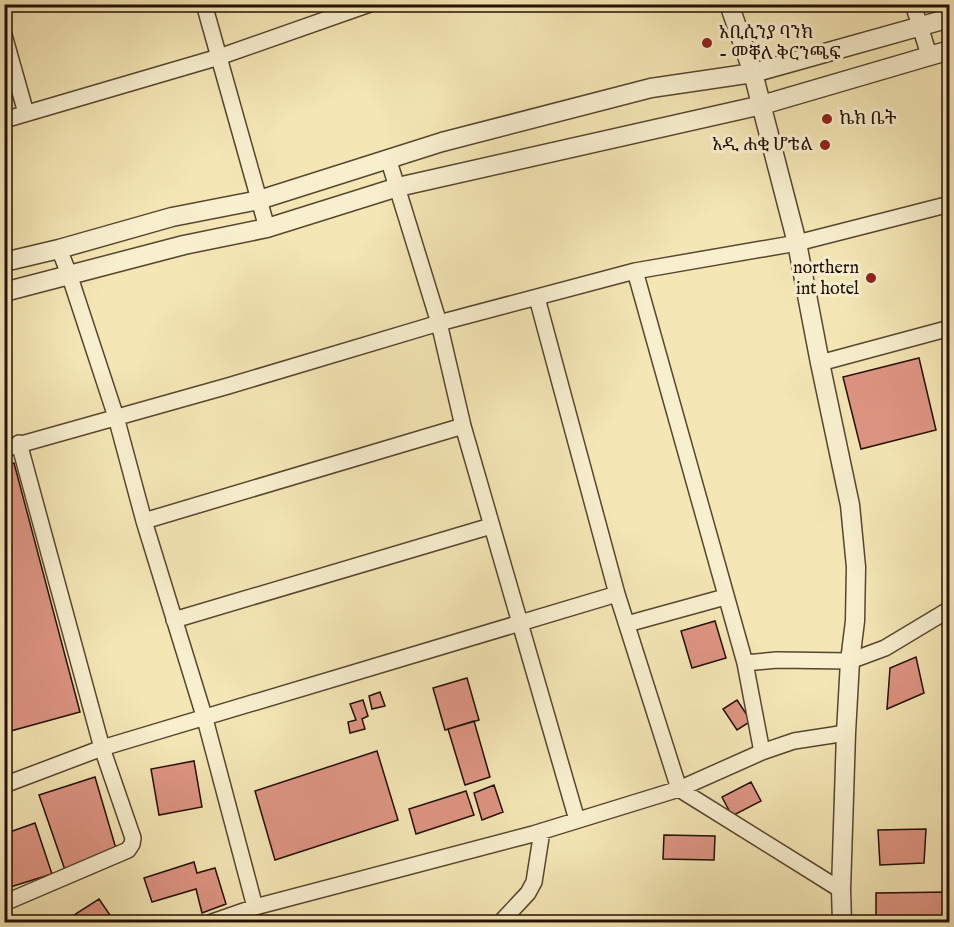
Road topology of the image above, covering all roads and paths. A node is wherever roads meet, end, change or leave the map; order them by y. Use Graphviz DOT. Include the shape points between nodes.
graph roads {
  1 [pos="204,4"];
  2 [pos="370,4"];
  3 [pos="729,4"];
  4 [pos="913,4"];
  5 [pos="950,18"];
  6 [pos="920,26"];
  7 [pos="4,35"];
  8 [pos="950,50"];
  9 [pos="929,55"];
  10 [pos="219,57"];
  11 [pos="753,72"];
  12 [pos="762,105"];
  13 [pos="26,113"];
  14 [pos="4,120"];
  15 [pos="388,159"];
  16 [pos="398,187"];
  17 [pos="259,200"];
  18 [pos="950,204"];
  19 [pos="267,228"];
  20 [pos="797,243"];
  21 [pos="59,249"];
  22 [pos="4,262"];
  23 [pos="635,271"];
  24 [pos="69,274"];
  25 [pos="4,292"];
  26 [pos="537,298"];
  27 [pos="439,323"];
  28 [pos="950,328"];
  29 [pos="820,363"];
  30 [pos="116,417"];
  31 [pos="463,426"];
  32 [pos="20,443"];
  33 [pos="4,449"];
  34 [pos="144,521"];
  35 [pos="491,526"];
  36 [pos="617,594"];
  37 [pos="725,597"];
  38 [pos="950,609"];
  39 [pos="174,620"];
  40 [pos="627,624"];
  41 [pos="519,625"];
  42 [pos="850,661"];
  43 [pos="745,663"];
  44 [pos="205,718"];
  45 [pos="846,734"];
  46 [pos="102,748"];
  47 [pos="762,752"];
  48 [pos="4,785"];
  49 [pos="678,789"];
  50 [pos="577,820"];
  51 [pos="542,831"];
  52 [pos="840,890"];
  53 [pos="4,903"];
  54 [pos="255,907"];
  55 [pos="213,922"];
  56 [pos="501,922"];
  57 [pos="842,922"];
  1 -- 10 [label="street"];
  2 -- 10 [label="street"];
  3 -- 11 [label="street"];
  4 -- 6 [label="street"];
  5 -- 6 [label="street"];
  6 -- 9 [label="street"];
  6 -- 11 [label="street"];
  7 -- 13 [label="street"];
  8 -- 9 [label="street"];
  9 -- 12 [label="street"];
  10 -- 13 [label="street"];
  10 -- 17 [label="street"];
  11 -- 12 [label="street"];
  11 -- 15 [label="street" via="651,88"];
  12 -- 16 [label="street"];
  12 -- 20 [label="street"];
  13 -- 14 [label="street"];
  15 -- 16 [label="street"];
  15 -- 17 [label="street"];
  16 -- 19 [label="street"];
  16 -- 27 [label="street"];
  17 -- 19 [label="street"];
  17 -- 21 [label="street" via="172,217"];
  18 -- 20 [label="street"];
  19 -- 24 [label="street" via="184,244"];
  20 -- 23 [label="street"];
  20 -- 29 [label="street"];
  21 -- 22 [label="street"];
  21 -- 24 [label="street"];
  23 -- 26 [label="street"];
  23 -- 37 [label="street"];
  24 -- 25 [label="street"];
  24 -- 30 [label="street"];
  26 -- 27 [label="street"];
  26 -- 36 [label="street"];
  27 -- 30 [label="street"];
  27 -- 31 [label="street"];
  28 -- 29 [label="street"];
  29 -- 42 [label="street" via="856,567"];
  30 -- 32 [label="street"];
  30 -- 34 [label="street"];
  31 -- 34 [label="street"];
  31 -- 35 [label="street"];
  32 -- 33 [label="street"];
  32 -- 46 [label="street"];
  34 -- 39 [label="street"];
  35 -- 39 [label="street"];
  35 -- 41 [label="street"];
  36 -- 40 [label="street"];
  36 -- 41 [label="street"];
  37 -- 40 [label="street"];
  37 -- 43 [label="street"];
  38 -- 42 [label="street" via="885,648"];
  39 -- 44 [label="street"];
  40 -- 49 [label="street"];
  41 -- 44 [label="street"];
  41 -- 50 [label="street"];
  42 -- 43 [label="street"];
  42 -- 45 [label="street"];
  43 -- 47 [label="street"];
  44 -- 46 [label="street"];
  44 -- 54 [label="street"];
  45 -- 47 [label="street" via="794,741"];
  45 -- 52 [label="street"];
  46 -- 48 [label="street"];
  46 -- 53 [label="street" via="132,831 132,844 128,850"];
  47 -- 49 [label="street"];
  49 -- 50 [label="street"];
  49 -- 52 [label="street"];
  50 -- 51 [label="street"];
  51 -- 54 [label="street"];
  51 -- 56 [label="street" via="534,882"];
  52 -- 57 [label="street"];
  54 -- 55 [label="street"];
}
